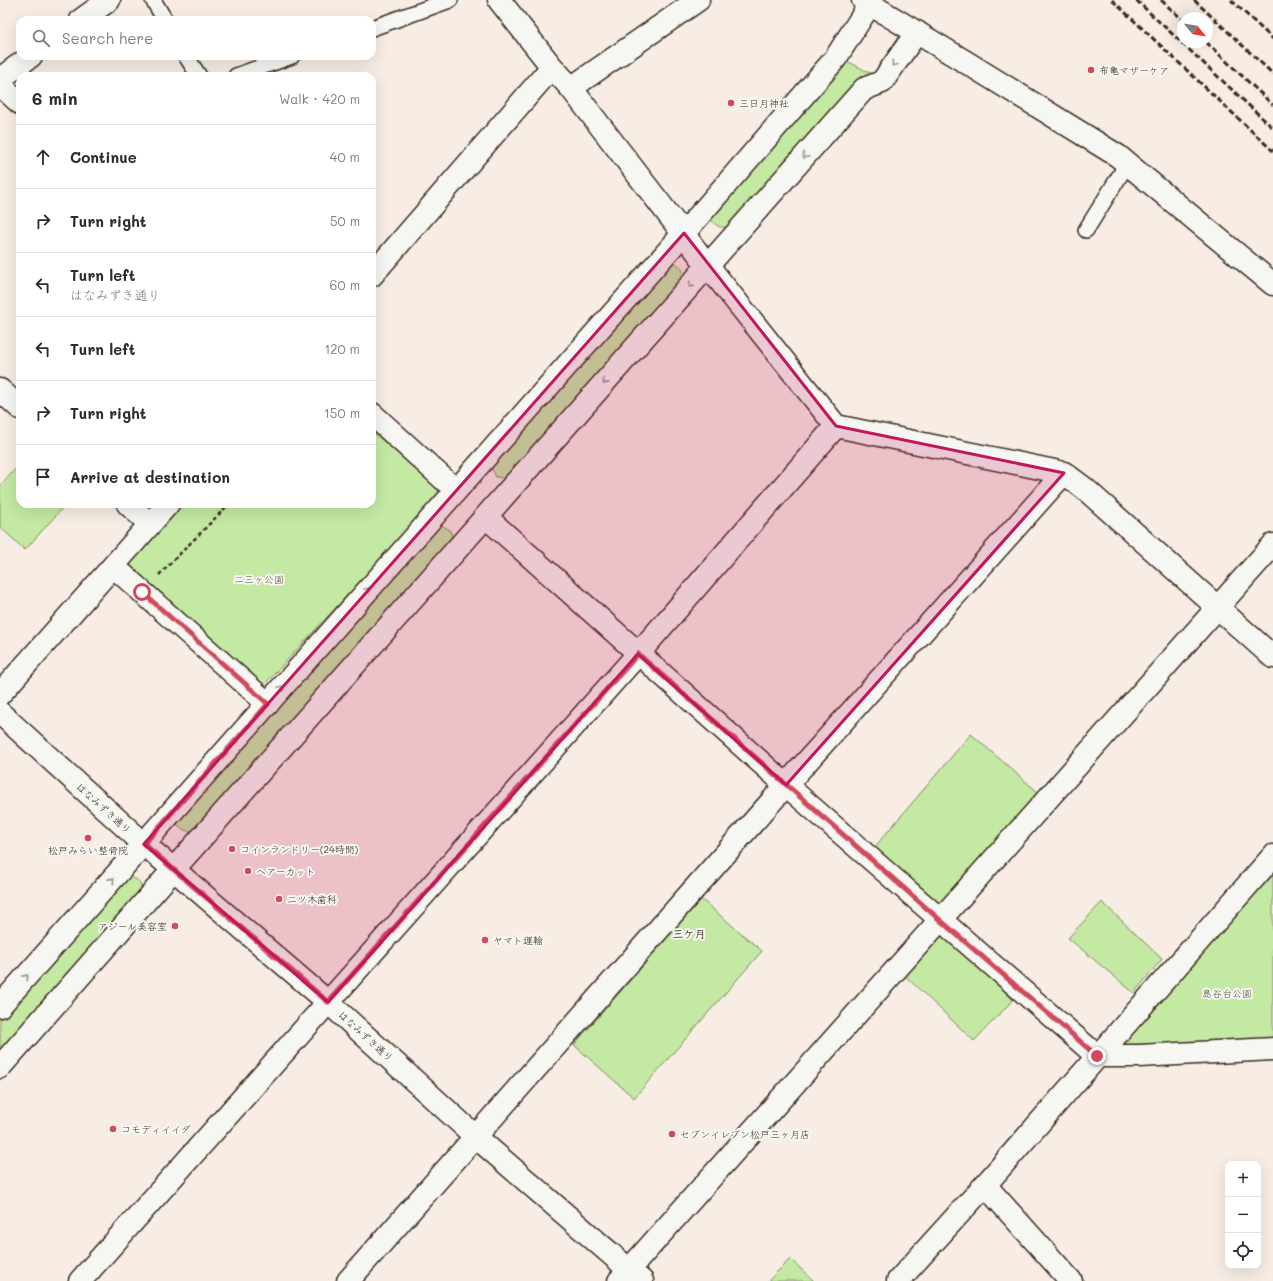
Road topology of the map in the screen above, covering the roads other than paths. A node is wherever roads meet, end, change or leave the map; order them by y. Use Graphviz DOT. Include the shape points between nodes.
graph roads {
  1 [pos="108,0"];
  2 [pos="153,0"];
  3 [pos="450,0"];
  4 [pos="499,0"];
  5 [pos="698,0"];
  6 [pos="867,2"];
  7 [pos="86,16"];
  8 [pos="163,16"];
  9 [pos="376,27"];
  10 [pos="917,32"];
  11 [pos="26,60"];
  12 [pos="189,60"];
  13 [pos="281,60"];
  14 [pos="552,67"];
  15 [pos="196,72"];
  16 [pos="247,72"];
  17 [pos="0,79"];
  18 [pos="0,85"];
  19 [pos="572,88"];
  20 [pos="16,99"];
  21 [pos="1127,164"];
  22 [pos="1086,230"];
  23 [pos="684,233"];
  24 [pos="708,266"];
  25 [pos="376,270"];
  26 [pos="1273,284"];
  27 [pos="0,390"];
  28 [pos="16,404"];
  29 [pos="376,418"];
  30 [pos="836,426"];
  31 [pos="1064,473"];
  32 [pos="457,489"];
  33 [pos="132,508"];
  34 [pos="164,508"];
  35 [pos="486,517"];
  36 [pos="150,524"];
  37 [pos="1273,545"];
  38 [pos="113,566"];
  39 [pos="1217,607"];
  40 [pos="638,654"];
  41 [pos="1273,657"];
  42 [pos="0,694"];
  43 [pos="268,704"];
  44 [pos="0,713"];
  45 [pos="786,785"];
  46 [pos="144,844"];
  47 [pos="1273,856"];
  48 [pos="173,870"];
  49 [pos="940,920"];
  50 [pos="328,1002"];
  51 [pos="0,1006"];
  52 [pos="1273,1049"];
  53 [pos="1097,1056"];
  54 [pos="0,1067"];
  55 [pos="476,1136"];
  56 [pos="985,1185"];
  57 [pos="630,1277"];
  58 [pos="80,1281"];
  59 [pos="348,1281"];
  60 [pos="898,1281"];
  61 [pos="1071,1281"];
  1 -- 7 [label="street"];
  2 -- 8 [label="lane"];
  3 -- 9 [label="lane"];
  4 -- 14 [label="street"];
  5 -- 19 [label="street"];
  6 -- 10 [label="street"];
  6 -- 23 [label="street" via="835,59"];
  10 -- 21 [label="street"];
  10 -- 24 [label="street, one-way" via="882,82 864,89"];
  11 -- 17 [label="street"];
  12 -- 15 [label="lane"];
  13 -- 16 [label="lane"];
  14 -- 19 [label="street"];
  14 -- 25 [label="street"];
  18 -- 20 [label="street"];
  19 -- 23 [label="street"];
  21 -- 22 [label="lane"];
  21 -- 26 [label="street"];
  23 -- 24 [label="street"];
  23 -- 32 [label="street"];
  24 -- 30 [label="street"];
  24 -- 35 [label="street, one-way"];
  27 -- 28 [label="street"];
  29 -- 32 [label="street"];
  30 -- 31 [label="street"];
  30 -- 40 [label="street"];
  31 -- 39 [label="street"];
  31 -- 45 [label="street"];
  43 -- 32 [label="street, one-way"];
  33 -- 36 [label="street"];
  34 -- 36 [label="street"];
  35 -- 40 [label="street"];
  35 -- 48 [label="street"];
  36 -- 38 [label="street"];
  37 -- 39 [label="street"];
  38 -- 42 [label="street"];
  38 -- 43 [label="street"];
  39 -- 41 [label="street"];
  39 -- 49 [label="street"];
  40 -- 45 [label="street"];
  40 -- 50 [label="street"];
  43 -- 46 [label="street"];
  44 -- 46 [label="street, はなみずき通り"];
  45 -- 49 [label="street"];
  45 -- 55 [label="street"];
  46 -- 48 [label="street, はなみずき通り"];
  51 -- 46 [label="street, one-way"];
  47 -- 53 [label="street"];
  48 -- 50 [label="street, はなみずき通り"];
  48 -- 54 [label="street"];
  49 -- 53 [label="street"];
  49 -- 57 [label="street"];
  50 -- 55 [label="street, はなみずき通り"];
  50 -- 58 [label="street"];
  52 -- 53 [label="street"];
  53 -- 56 [label="street"];
  55 -- 57 [label="street, はなみずき通り"];
  55 -- 59 [label="street"];
  56 -- 60 [label="street"];
  56 -- 61 [label="street"];
}
